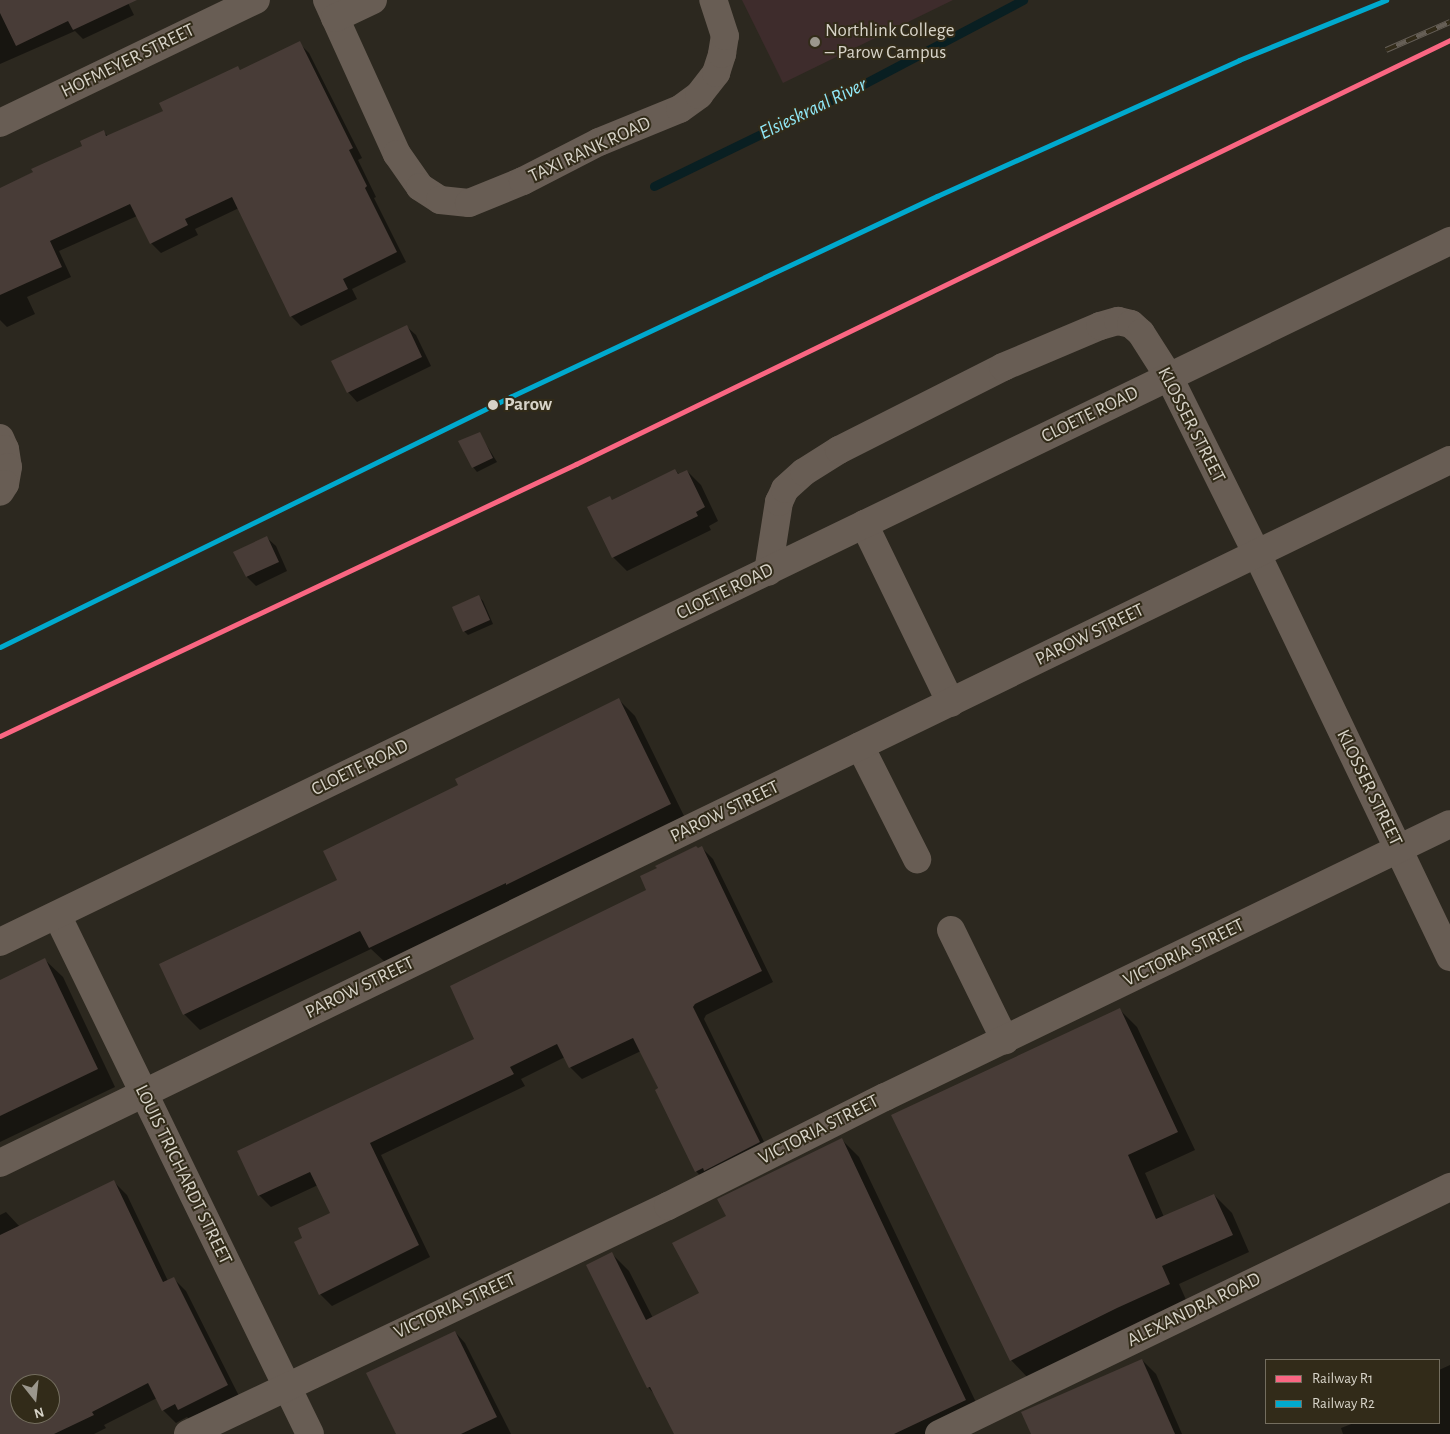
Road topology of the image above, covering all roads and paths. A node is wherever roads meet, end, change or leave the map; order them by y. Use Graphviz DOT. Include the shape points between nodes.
graph roads {
  1 [pos="256,0"];
  2 [pos="373,0"];
  3 [pos="713,0"];
  4 [pos="331,9"];
  5 [pos="0,123"];
  6 [pos="1450,240"];
  7 [pos="1169,377"];
  8 [pos="3,443"];
  9 [pos="1450,460"];
  10 [pos="0,492"];
  11 [pos="864,524"];
  12 [pos="1257,554"];
  13 [pos="768,572"];
  14 [pos="951,703"];
  15 [pos="860,746"];
  16 [pos="1450,824"];
  17 [pos="1398,849"];
  18 [pos="917,859"];
  19 [pos="57,915"];
  20 [pos="951,930"];
  21 [pos="0,942"];
  22 [pos="1450,957"];
  23 [pos="1005,1040"];
  24 [pos="143,1094"];
  25 [pos="0,1163"];
  26 [pos="1450,1186"];
  27 [pos="286,1386"];
  28 [pos="188,1434"];
  29 [pos="310,1434"];
  30 [pos="939,1434"];
  1 -- 5 [label="street, HOFMEYER STREET"];
  2 -- 4 [label="street"];
  3 -- 4 [label="street, TAXI RANK ROAD" via="725,36 716,73 699,95 680,109 598,142 523,181 469,203 440,200 420,187 397,154"];
  6 -- 7 [label="street, CLOETE ROAD"];
  7 -- 11 [label="street, CLOETE ROAD"];
  7 -- 12 [label="street, KLOSSER STREET"];
  7 -- 13 [label="street, KLOSSER STREET" via="1141,333 1131,324 1118,321 1003,367 839,450 804,472 785,489 779,502"];
  8 -- 10 [label="street" via="8,472"];
  9 -- 12 [label="street, PAROW STREET"];
  11 -- 13 [label="street, CLOETE ROAD"];
  11 -- 14 [label="street"];
  12 -- 14 [label="street, PAROW STREET"];
  12 -- 17 [label="street, KLOSSER STREET"];
  13 -- 19 [label="street, CLOETE ROAD"];
  14 -- 15 [label="street, PAROW STREET"];
  15 -- 18 [label="street"];
  15 -- 24 [label="street, PAROW STREET"];
  16 -- 17 [label="street, VICTORIA STREET"];
  17 -- 22 [label="street, KLOSSER STREET"];
  17 -- 23 [label="street, VICTORIA STREET"];
  19 -- 21 [label="street, CLOETE ROAD"];
  19 -- 24 [label="street, LOUIS TRICHARDT STREET"];
  20 -- 23 [label="street"];
  23 -- 27 [label="street, VICTORIA STREET" via="668,1206"];
  24 -- 25 [label="street, PAROW STREET"];
  24 -- 27 [label="street, LOUIS TRICHARDT STREET"];
  26 -- 30 [label="street, ALEXANDRA ROAD"];
  27 -- 28 [label="street, VICTORIA STREET"];
  27 -- 29 [label="street, LOUIS TRICHARDT STREET"];
}
